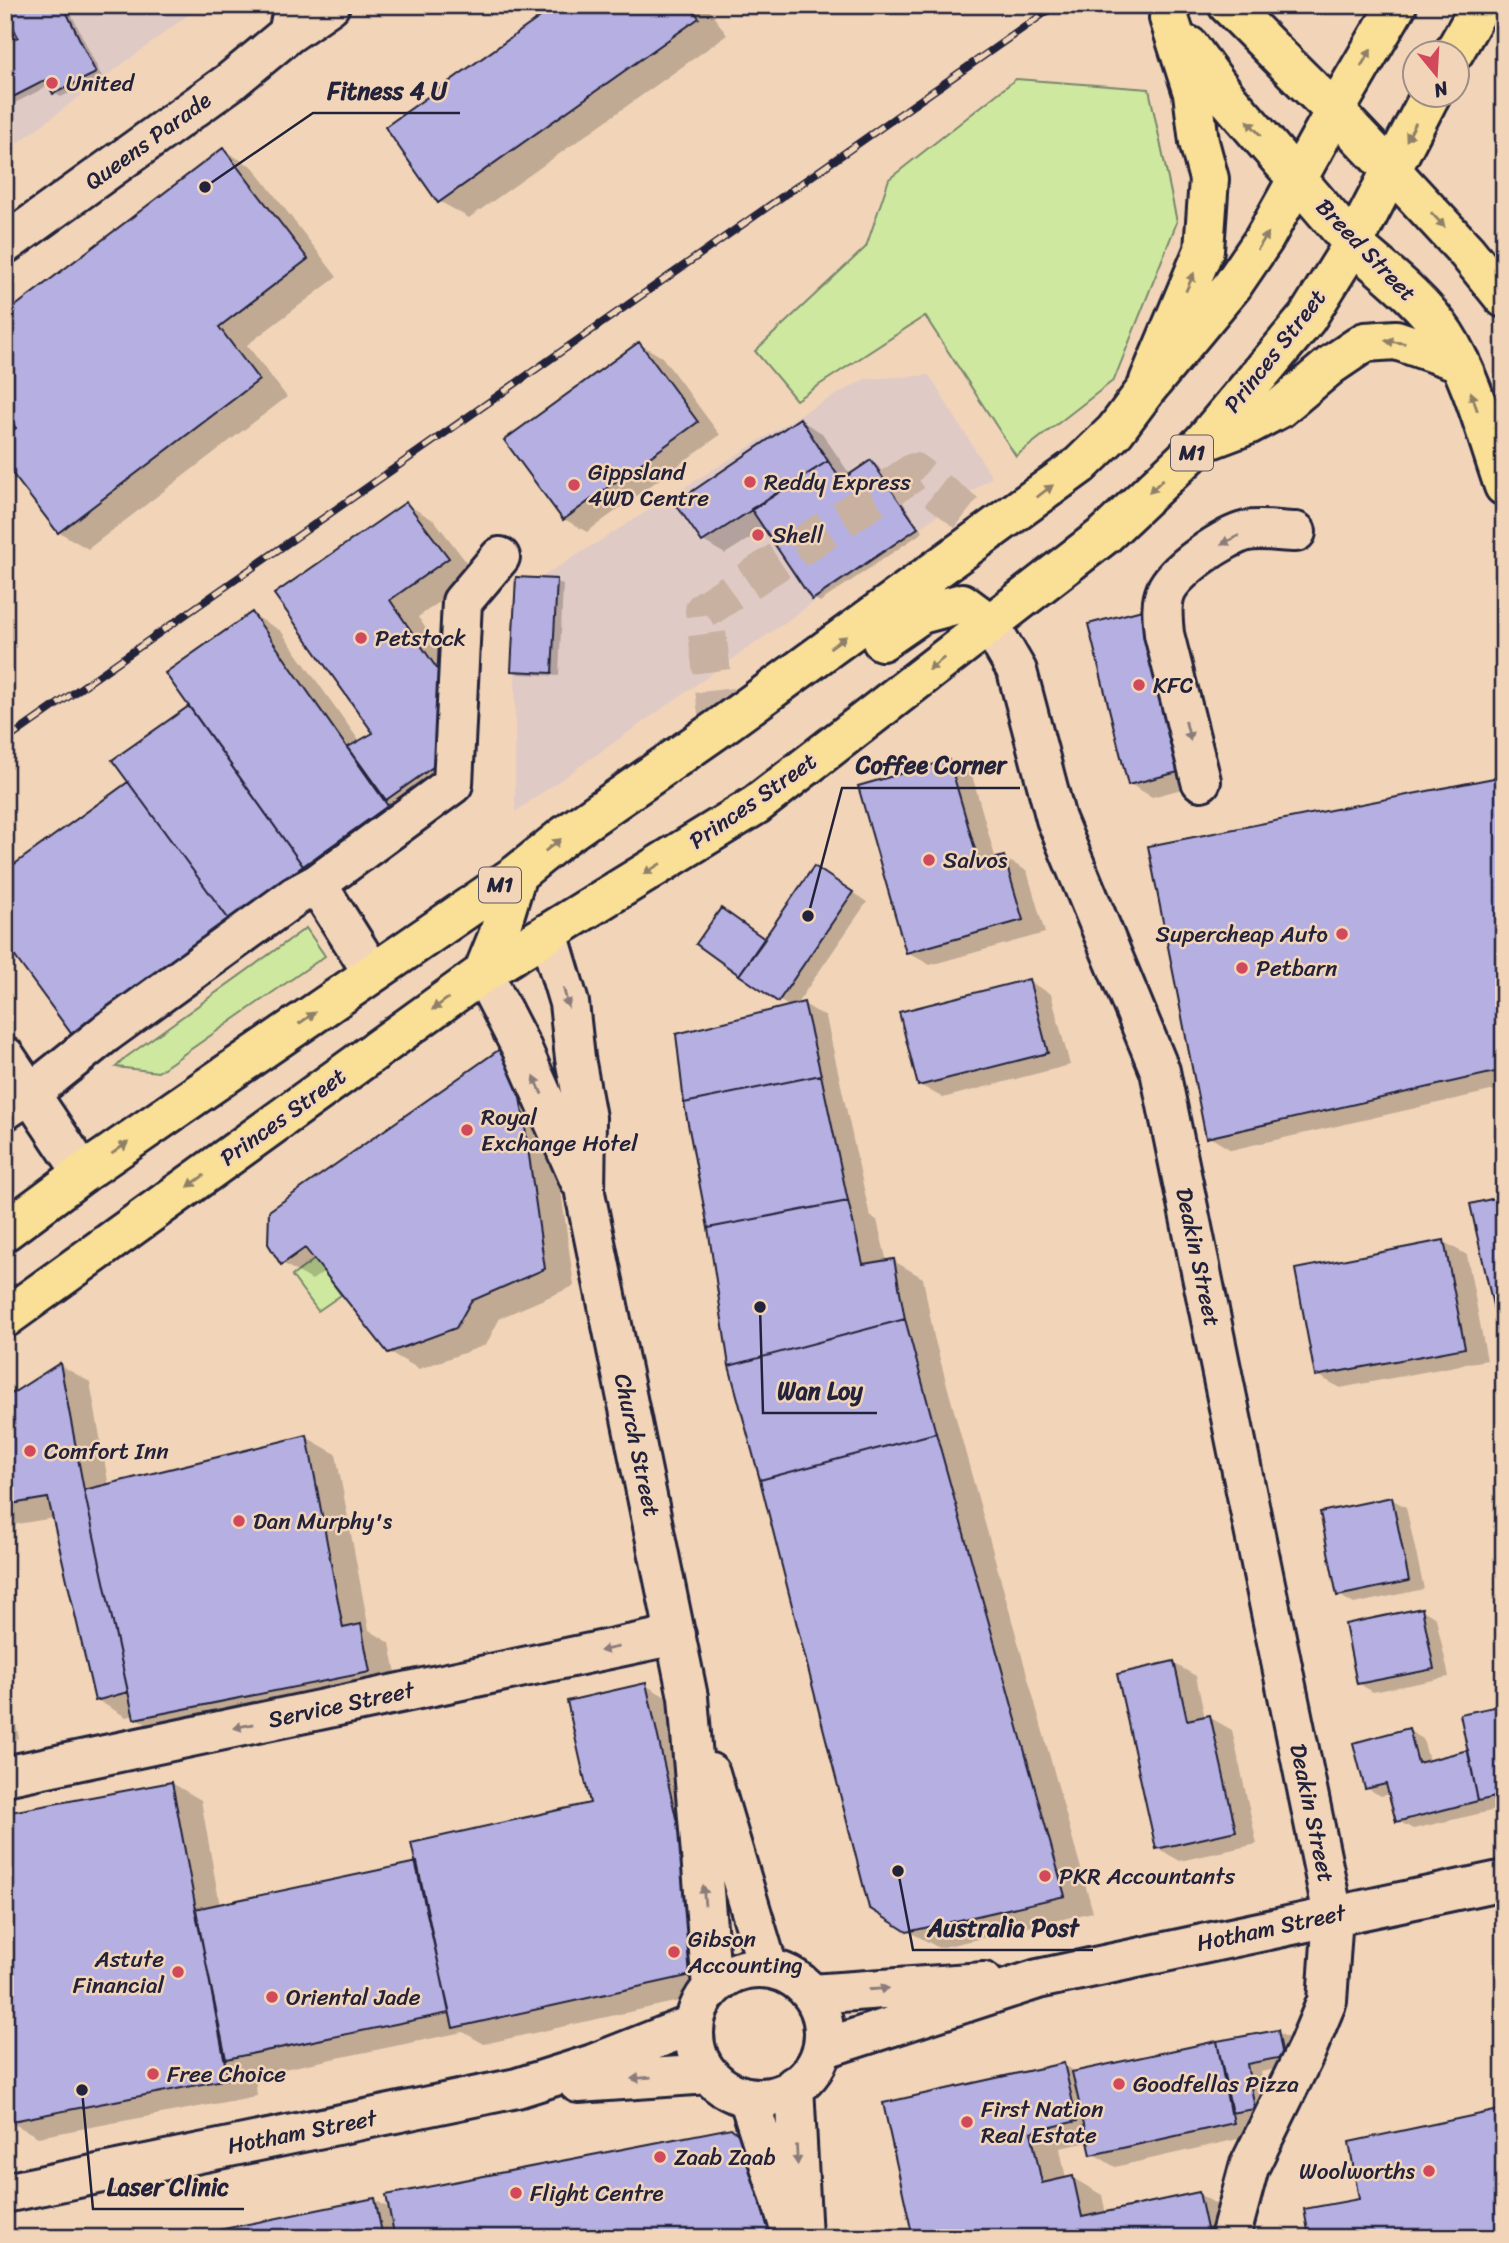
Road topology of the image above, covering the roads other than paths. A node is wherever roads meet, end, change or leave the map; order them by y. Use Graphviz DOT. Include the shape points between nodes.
graph roads {
  1 [pos="330,5"];
  2 [pos="1228,5"];
  3 [pos="1397,5"];
  4 [pos="1481,5"];
  5 [pos="1164,12"];
  6 [pos="291,20"];
  7 [pos="1462,38"];
  8 [pos="1424,108"];
  9 [pos="1335,111"];
  10 [pos="1391,170"];
  11 [pos="1298,180"];
  12 [pos="5,244"];
  13 [pos="1353,244"];
  14 [pos="1504,298"];
  15 [pos="1460,362"];
  16 [pos="1145,391"];
  17 [pos="1203,442"];
  18 [pos="1504,486"];
  19 [pos="1296,532"];
  20 [pos="500,557"];
  21 [pos="989,622"];
  22 [pos="1201,781"];
  23 [pos="631,789"];
  24 [pos="517,874"];
  25 [pos="317,884"];
  26 [pos="548,933"];
  27 [pos="372,972"];
  28 [pos="483,973"];
  29 [pos="5,1056"];
  30 [pos="18,1101"];
  31 [pos="83,1173"];
  32 [pos="586,1193"];
  33 [pos="5,1231"];
  34 [pos="5,1318"];
  35 [pos="676,1635"];
  36 [pos="688,1697"];
  37 [pos="5,1776"];
  38 [pos="1504,1880"];
  39 [pos="1333,1915"];
  40 [pos="768,1968"];
  41 [pos="1038,1979"];
  42 [pos="712,1988"];
  43 [pos="811,1994"];
  44 [pos="694,2024"];
  45 [pos="822,2049"];
  46 [pos="709,2074"];
  47 [pos="794,2086"];
  48 [pos="517,2088"];
  49 [pos="748,2097"];
  50 [pos="5,2193"];
  51 [pos="792,2238"];
  52 [pos="802,2238"];
  53 [pos="1230,2238"];
  1 -- 6 [label="street, Queens Parade"];
  2 -- 9 [label="main road"];
  9 -- 3 [label="main road, M1, one-way"];
  4 -- 7 [label="main road"];
  11 -- 5 [label="main road, Breed Street, one-way" via="1228,99"];
  16 -- 5 [label="main road, one-way" via="1204,250 1209,179 1193,93"];
  6 -- 12 [label="street, Queens Parade" via="230,82"];
  8 -- 10 [label="main road, Princes Street / M1, one-way"];
  9 -- 10 [label="main road"];
  9 -- 11 [label="main road, M1"];
  10 -- 13 [label="main road, Princes Street / M1"];
  10 -- 14 [label="main road, one-way"];
  11 -- 13 [label="main road, Breed Street"];
  16 -- 11 [label="main road, M1, one-way" via="1232,286"];
  13 -- 15 [label="main road, Breed Street" via="1403,287 1444,334"];
  13 -- 17 [label="main road, Princes Street / M1" via="1307,318"];
  15 -- 17 [label="main road, one-way" via="1395,340 1365,342 1280,408"];
  18 -- 15 [label="main road, Breed Street, one-way"];
  23 -- 16 [label="main road, M1, one-way" via="1080,465 1115,431"];
  17 -- 21 [label="main road, Princes Street / M1, one-way" via="1107,534"];
  19 -- 22 [label="street, one-way" via="1248,531 1225,540 1172,579 1164,594 1164,634"];
  20 -- 25 [label="street" via="461,602 453,784"];
  21 -- 23 [label="main road" via="962,603 921,614 724,753"];
  21 -- 26 [label="main road, Princes Street / M1, one-way" via="756,804"];
  21 -- 39 [label="street, Deakin Street" via="1017,671 1056,819 1160,1071"];
  24 -- 23 [label="main road, M1, one-way"];
  24 -- 26 [label="main road" via="539,906"];
  24 -- 27 [label="main road, M1"];
  24 -- 28 [label="main road"];
  25 -- 27 [label="street"];
  25 -- 30 [label="street"];
  26 -- 28 [label="main road, Princes Street / M1"];
  26 -- 32 [label="street, Church Street, one-way" via="569,1003 586,1118"];
  31 -- 27 [label="main road, M1, one-way"];
  32 -- 28 [label="street, Church Street, one-way"];
  28 -- 34 [label="main road, Princes Street / M1, one-way"];
  29 -- 30 [label="street"];
  30 -- 31 [label="street"];
  31 -- 33 [label="main road, M1"];
  32 -- 35 [label="street, Church Street"];
  35 -- 36 [label="street, Church Street"];
  35 -- 37 [label="street, Service Street, one-way"];
  36 -- 40 [label="street, Church Street"];
  42 -- 36 [label="street, Church Street, one-way"];
  38 -- 39 [label="street, Hotham Street"];
  39 -- 41 [label="street, Hotham Street"];
  39 -- 53 [label="street, Deakin Street" via="1327,2000 1249,2167"];
  40 -- 42 [label="street" via="728,1975"];
  40 -- 43 [label="street" via="789,1975"];
  43 -- 41 [label="street, Hotham Street, one-way"];
  41 -- 45 [label="street, Hotham Street"];
  42 -- 44 [label="street" via="700,2004"];
  43 -- 45 [label="street" via="824,2027"];
  44 -- 46 [label="street" via="695,2044"];
  44 -- 48 [label="street, Hotham Street"];
  45 -- 47 [label="street" via="815,2067"];
  46 -- 48 [label="street, Hotham Street, one-way"];
  46 -- 49 [label="street" via="730,2091"];
  47 -- 49 [label="street" via="768,2097"];
  47 -- 52 [label="street, one-way"];
  48 -- 50 [label="street, Hotham Street"];
  49 -- 51 [label="street"];
}
